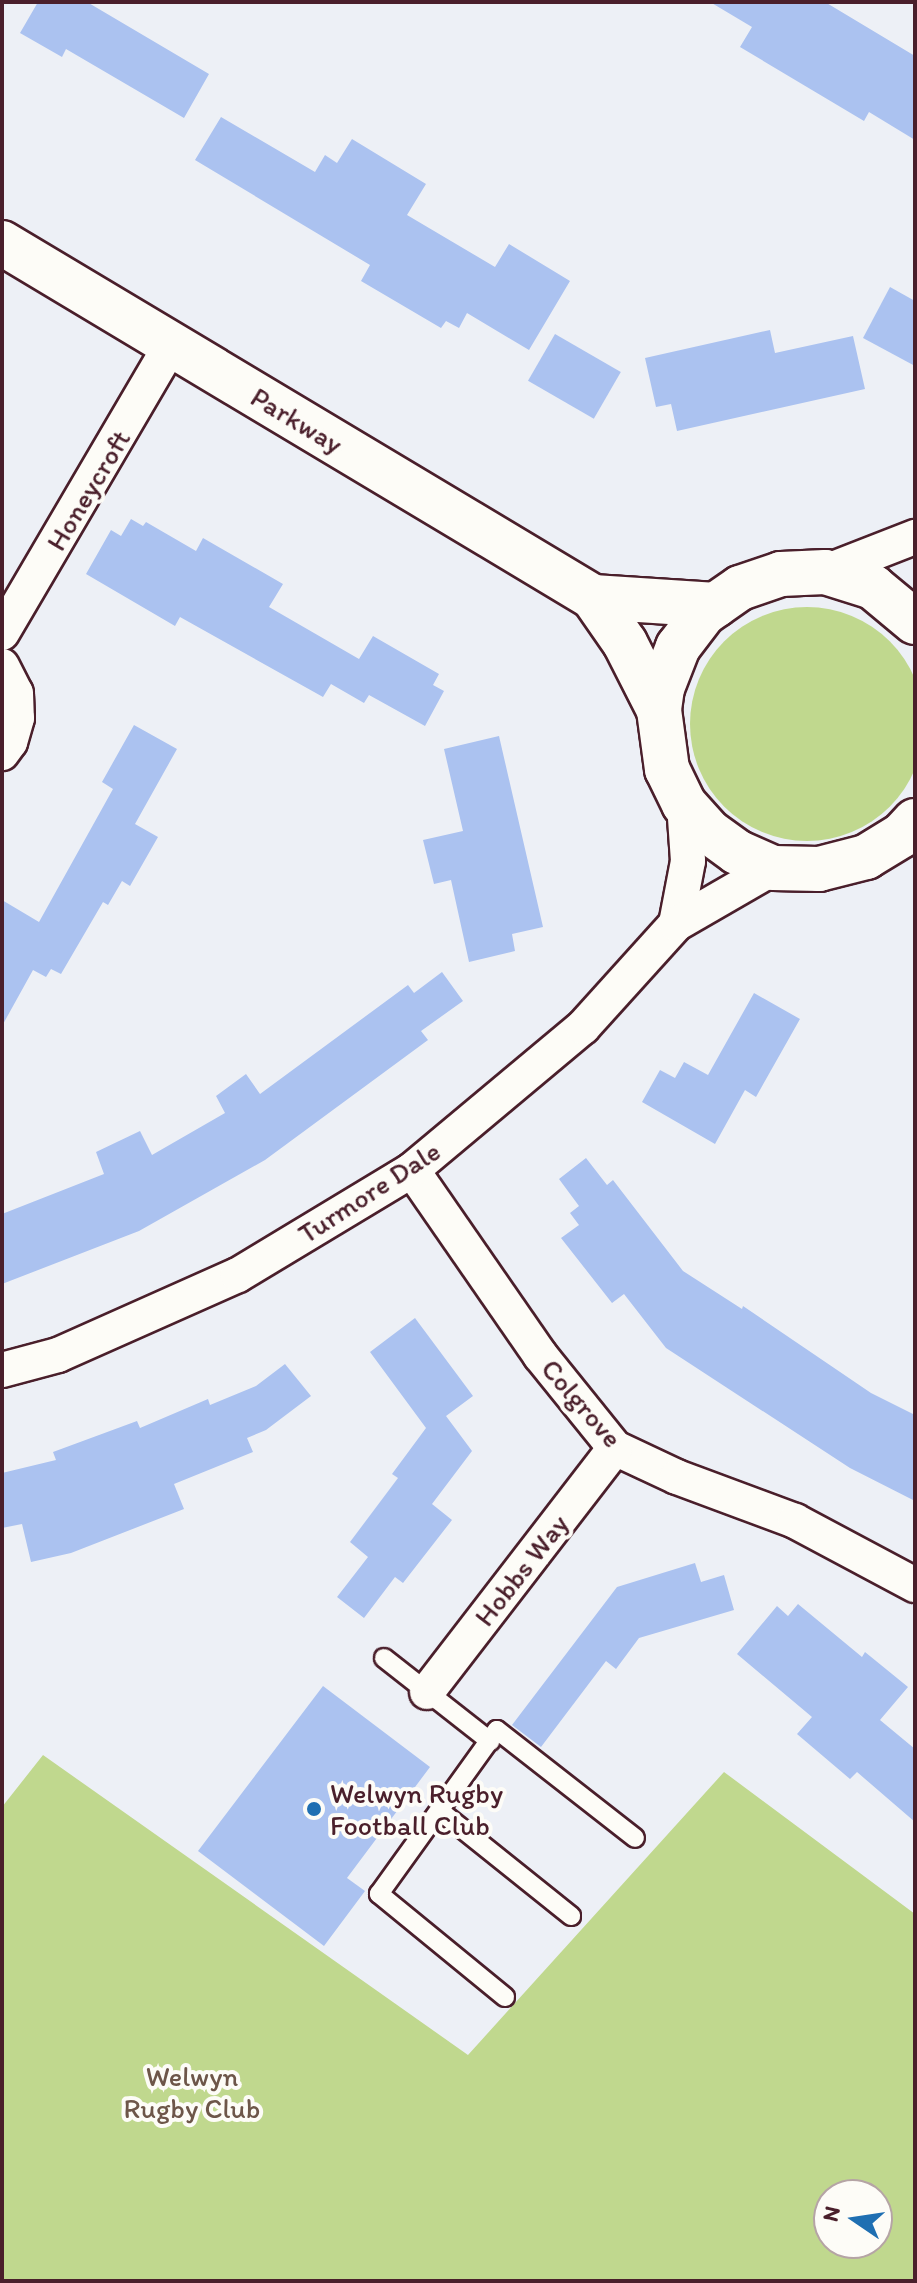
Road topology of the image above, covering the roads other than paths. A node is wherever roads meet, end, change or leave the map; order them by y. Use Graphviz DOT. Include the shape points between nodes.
graph roads {
  1 [pos="2,243"];
  2 [pos="171,345"];
  3 [pos="915,537"];
  4 [pos="825,572"];
  5 [pos="593,597"];
  6 [pos="716,605"];
  7 [pos="915,622"];
  8 [pos="2,633"];
  9 [pos="2,666"];
  10 [pos="659,710"];
  11 [pos="2,753"];
  12 [pos="684,804"];
  13 [pos="911,831"];
  14 [pos="773,868"];
  15 [pos="676,924"];
  16 [pos="412,1170"];
  17 [pos="2,1370"];
  18 [pos="615,1448"];
  19 [pos="915,1585"];
  20 [pos="384,1658"];
  21 [pos="427,1692"];
  22 [pos="490,1741"];
  23 [pos="440,1811"];
  24 [pos="635,1838"];
  25 [pos="571,1916"];
  26 [pos="505,1997"];
  1 -- 2 [label="street, Parkway"];
  2 -- 5 [label="street, Parkway"];
  2 -- 8 [label="street, Honeycroft"];
  3 -- 4 [label="street"];
  4 -- 6 [label="street" via="781,574 740,588"];
  4 -- 7 [label="street" via="873,587"];
  5 -- 6 [label="street, Parkway"];
  5 -- 10 [label="street, Parkway" via="625,643"];
  6 -- 10 [label="street" via="678,647"];
  9 -- 11 [label="street" via="16,693 17,718"];
  10 -- 12 [label="street" via="667,769"];
  12 -- 14 [label="street" via="737,852"];
  12 -- 15 [label="street" via="688,861"];
  13 -- 14 [label="street" via="866,857 819,869"];
  14 -- 15 [label="street, Turmore Dale"];
  15 -- 16 [label="street, Turmore Dale" via="583,1027"];
  16 -- 17 [label="street, Turmore Dale" via="238,1275 58,1355"];
  16 -- 18 [label="street, Colgrove" via="540,1355"];
  18 -- 19 [label="street, Colgrove" via="795,1521"];
  18 -- 21 [label="street, Hobbs Way"];
  20 -- 21 [label="lane"];
  21 -- 22 [label="lane"];
  22 -- 23 [label="lane"];
  22 -- 24 [label="lane" via="497,1730"];
  23 -- 25 [label="lane"];
  23 -- 26 [label="lane" via="379,1894"];
}
